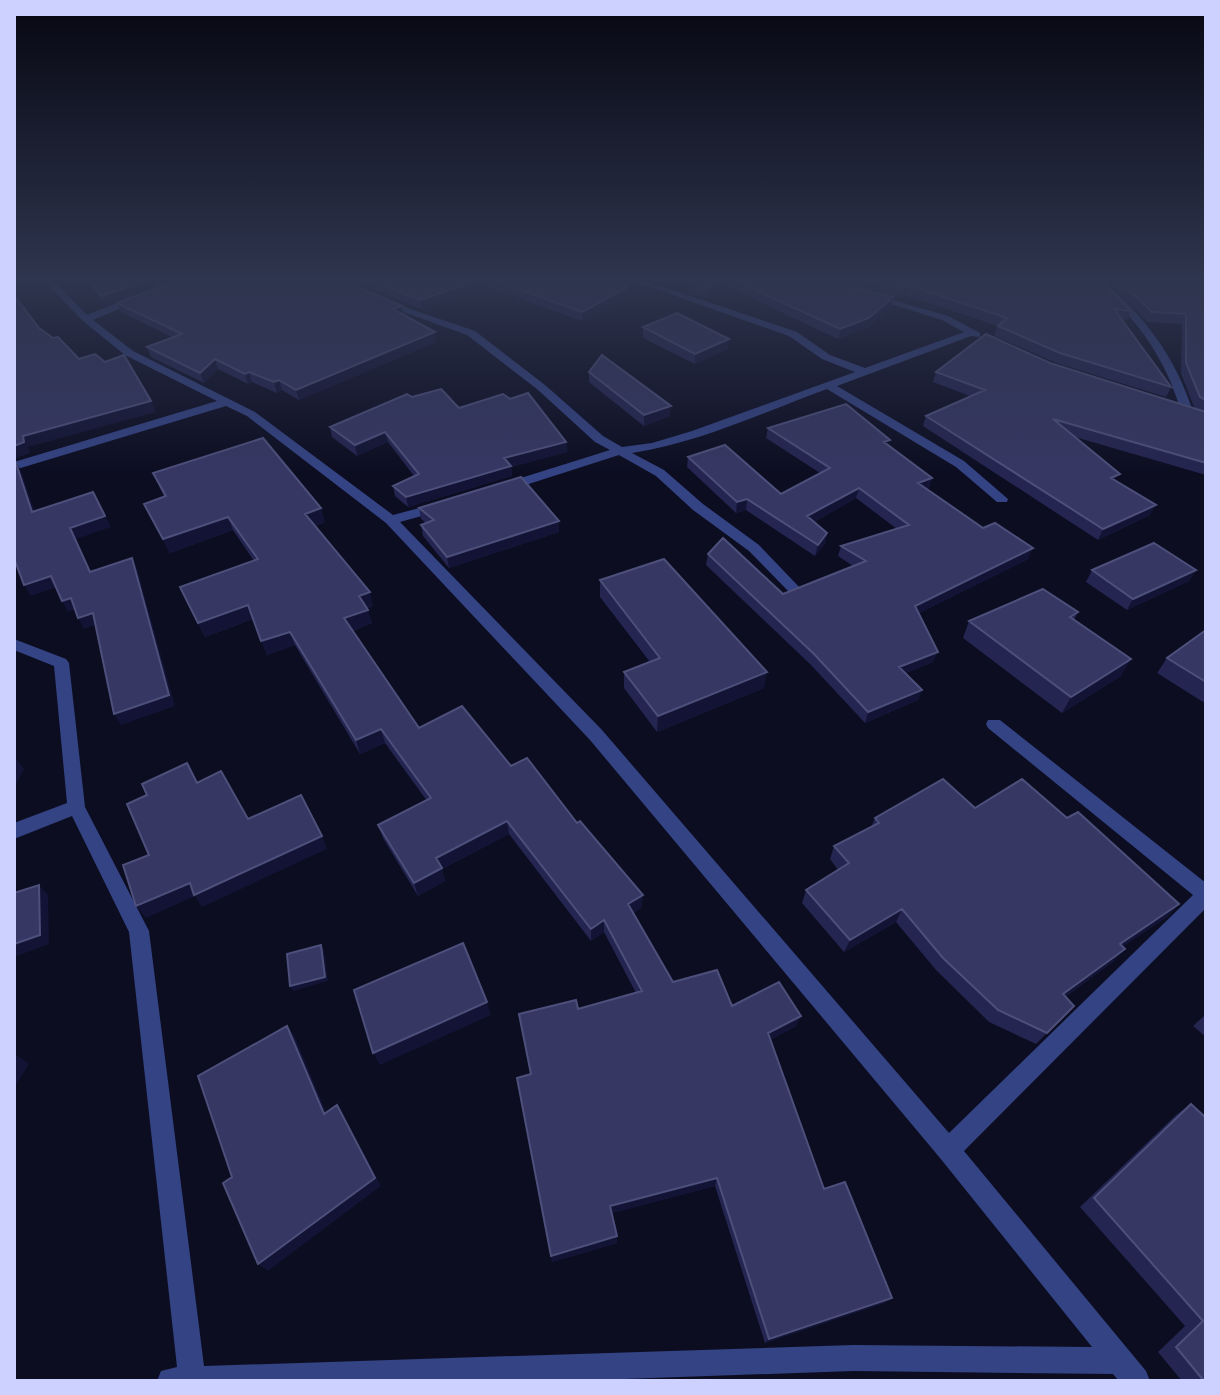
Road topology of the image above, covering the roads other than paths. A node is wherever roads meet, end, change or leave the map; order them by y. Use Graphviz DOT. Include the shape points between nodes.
graph roads {
  1 [pos="116,343"];
  2 [pos="484,343"];
  3 [pos="806,343"];
  4 [pos="944,343"];
  5 [pos="1155,343"];
  6 [pos="866,372"];
  7 [pos="828,385"];
  8 [pos="226,402"];
  9 [pos="1186,412"];
  10 [pos="619,451"];
  11 [pos="14,466"];
  12 [pos="492,491"];
  13 [pos="1002,499"];
  14 [pos="449,503"];
  15 [pos="391,520"];
  16 [pos="795,590"];
  17 [pos="14,644"];
  18 [pos="994,724"];
  19 [pos="76,807"];
  20 [pos="14,831"];
  21 [pos="1206,895"];
  22 [pos="948,1150"];
  23 [pos="1126,1371"];
  24 [pos="182,1380"];
  1 -- 8 [label="street"];
  2 -- 10 [label="street"];
  3 -- 6 [label="street"];
  4 -- 6 [label="street"];
  5 -- 9 [label="street" via="1182,390"];
  6 -- 7 [label="street"];
  7 -- 10 [label="street" via="654,446"];
  7 -- 13 [label="street" via="960,464"];
  8 -- 11 [label="street"];
  8 -- 15 [label="street" via="251,414"];
  10 -- 12 [label="street"];
  10 -- 16 [label="street" via="660,473 754,548"];
  14 -- 15 [label="street"];
  15 -- 22 [label="street" via="596,735"];
  17 -- 19 [label="street" via="61,663"];
  18 -- 21 [label="street"];
  19 -- 20 [label="street"];
  19 -- 24 [label="street" via="139,931"];
  21 -- 22 [label="street"];
  22 -- 23 [label="street"];
  23 -- 24 [label="street" via="853,1358"];
}
